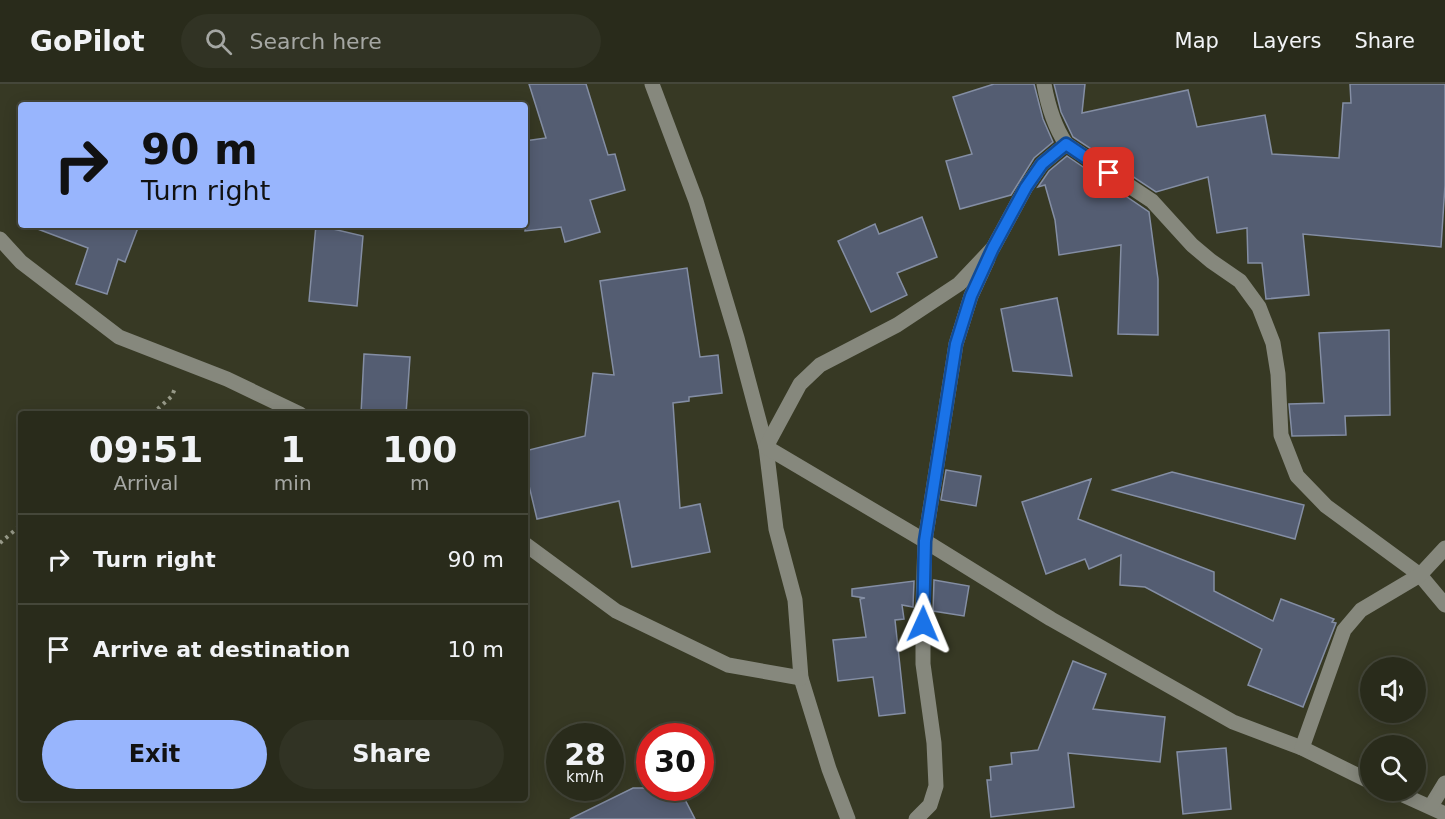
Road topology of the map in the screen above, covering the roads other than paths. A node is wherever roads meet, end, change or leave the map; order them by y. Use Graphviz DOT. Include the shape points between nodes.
graph roads {
  1 [pos="652,84"];
  2 [pos="1044,84"];
  3 [pos="1066,144"];
  4 [pos="0,239"];
  5 [pos="993,248"];
  6 [pos="294,411"];
  7 [pos="766,447"];
  8 [pos="925,541"];
  9 [pos="528,546"];
  10 [pos="1445,548"];
  11 [pos="1420,574"];
  12 [pos="1445,605"];
  13 [pos="801,678"];
  14 [pos="1302,748"];
  15 [pos="1360,777"];
  16 [pos="1445,783"];
  17 [pos="1417,801"];
  18 [pos="1438,810"];
  19 [pos="848,819"];
  20 [pos="916,819"];
  1 -- 7 [label="street" via="696,201"];
  2 -- 3 [label="street" via="1057,131"];
  3 -- 5 [label="street" via="1042,164"];
  3 -- 11 [label="street" via="1152,201 1192,245 1240,281 1259,307 1272,343 1281,435 1297,476 1326,506"];
  4 -- 6 [label="street" via="21,262 119,337 227,379"];
  5 -- 7 [label="street" via="958,284 897,325 820,365 800,384"];
  5 -- 8 [label="street" via="971,296 956,344"];
  7 -- 8 [label="street"];
  7 -- 13 [label="street" via="776,529 795,600"];
  8 -- 14 [label="street" via="1233,722"];
  8 -- 20 [label="street" via="923,664 936,786 930,805"];
  9 -- 13 [label="street" via="616,611 707,655 728,665"];
  10 -- 11 [label="street"];
  11 -- 12 [label="street"];
  11 -- 14 [label="street" via="1361,610 1344,630"];
  13 -- 19 [label="street"];
  14 -- 15 [label="street"];
  16 -- 18 [label="street"];
  17 -- 18 [label="street"];
}
